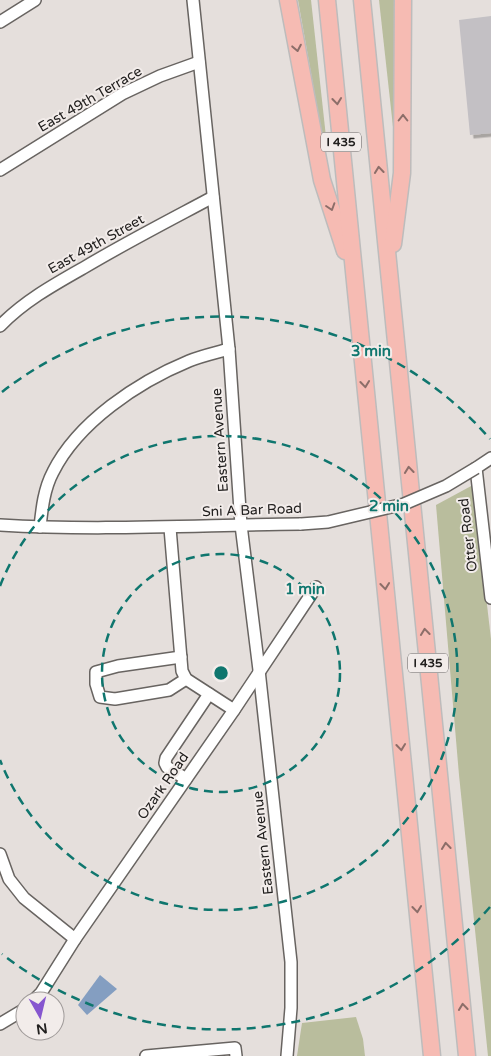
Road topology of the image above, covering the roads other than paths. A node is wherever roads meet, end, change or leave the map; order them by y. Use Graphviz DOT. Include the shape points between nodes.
graph roads {
  1 [pos="35,0"];
  2 [pos="193,0"];
  3 [pos="288,0"];
  4 [pos="327,0"];
  5 [pos="362,0"];
  6 [pos="403,0"];
  7 [pos="0,22"];
  8 [pos="199,62"];
  9 [pos="0,170"];
  10 [pos="213,197"];
  11 [pos="389,271"];
  12 [pos="355,283"];
  13 [pos="0,326"];
  14 [pos="229,348"];
  15 [pos="491,458"];
  16 [pos="476,468"];
  17 [pos="0,525"];
  18 [pos="241,525"];
  19 [pos="40,527"];
  20 [pos="170,528"];
  21 [pos="316,587"];
  22 [pos="491,598"];
  23 [pos="181,657"];
  24 [pos="259,670"];
  25 [pos="186,679"];
  26 [pos="209,694"];
  27 [pos="234,710"];
  28 [pos="186,779"];
  29 [pos="0,854"];
  30 [pos="5,881"];
  31 [pos="75,939"];
  32 [pos="42,991"];
  33 [pos="15,1016"];
  34 [pos="0,1024"];
  35 [pos="146,1056"];
  36 [pos="236,1056"];
  37 [pos="287,1056"];
  38 [pos="432,1056"];
  39 [pos="467,1056"];
  1 -- 7 [label="street"];
  2 -- 8 [label="street, Eastern Avenue"];
  3 -- 12 [label="highway, one-way" via="322,180"];
  4 -- 12 [label="highway, I 435, one-way"];
  11 -- 5 [label="highway, I 435, one-way"];
  11 -- 6 [label="highway, one-way" via="402,173"];
  8 -- 9 [label="street, East 49th Terrace" via="122,94"];
  8 -- 10 [label="street, Eastern Avenue"];
  10 -- 13 [label="street, East 49th Street" via="50,287"];
  10 -- 14 [label="street, Eastern Avenue"];
  39 -- 11 [label="highway, I 435, one-way"];
  12 -- 38 [label="highway, I 435, one-way"];
  14 -- 18 [label="street, Eastern Avenue"];
  14 -- 19 [label="street" via="190,360 156,376 124,396 91,423 66,450 52,473"];
  15 -- 16 [label="street, Sni A Bar Road"];
  16 -- 18 [label="street, Sni A Bar Road, bridge" via="446,486 404,504 328,522"];
  16 -- 22 [label="street, Otter Road"];
  17 -- 19 [label="street, Sni A Bar Road"];
  18 -- 20 [label="street, Sni A Bar Road"];
  18 -- 24 [label="street, Eastern Avenue"];
  19 -- 20 [label="street, Sni A Bar Road"];
  20 -- 23 [label="street"];
  21 -- 24 [label="street, Ozark Road"];
  23 -- 25 [label="street"];
  23 -- 25 [label="street" via="96,672 96,684 100,697 115,699 170,690"];
  24 -- 27 [label="street, Ozark Road"];
  24 -- 37 [label="street, Eastern Avenue" via="290,962 292,998"];
  25 -- 26 [label="street"];
  26 -- 27 [label="street"];
  26 -- 28 [label="street" via="166,758 167,767"];
  27 -- 28 [label="street, Ozark Road"];
  28 -- 31 [label="street, Ozark Road"];
  29 -- 30 [label="street"];
  30 -- 31 [label="street"];
  31 -- 32 [label="street, Ozark Road"];
  33 -- 34 [label="street"];
  35 -- 36 [label="street" via="235,1048"];
}
